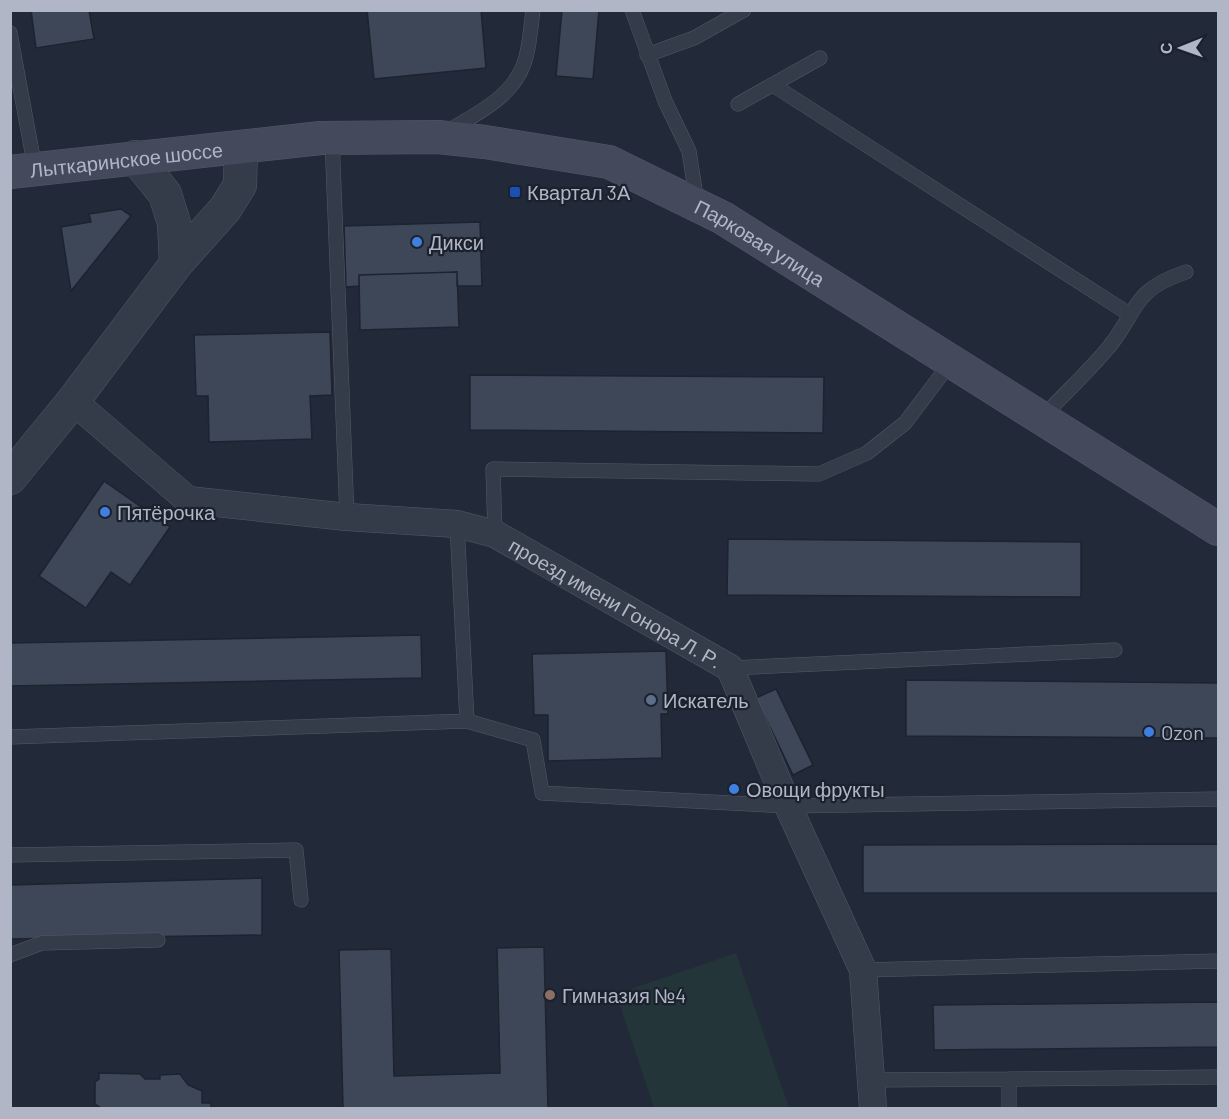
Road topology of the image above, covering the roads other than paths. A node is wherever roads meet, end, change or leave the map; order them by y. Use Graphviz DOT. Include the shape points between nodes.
graph roads {
  1 [pos="533,10"];
  2 [pos="632,10"];
  3 [pos="744,10"];
  4 [pos="10,33"];
  5 [pos="647,55"];
  6 [pos="820,58"];
  7 [pos="773,85"];
  8 [pos="738,104"];
  9 [pos="438,137"];
  10 [pos="332,138"];
  11 [pos="241,147"];
  12 [pos="135,157"];
  13 [pos="23,170"];
  14 [pos="696,203"];
  15 [pos="176,264"];
  16 [pos="1186,272"];
  17 [pos="1129,314"];
  18 [pos="951,362"];
  19 [pos="73,401"];
  20 [pos="1042,418"];
  21 [pos="10,478"];
  22 [pos="347,517"];
  23 [pos="457,524"];
  24 [pos="1218,529"];
  25 [pos="495,534"];
  26 [pos="1115,650"];
  27 [pos="730,668"];
  28 [pos="467,721"];
  29 [pos="10,737"];
  30 [pos="1218,799"];
  31 [pos="788,806"];
  32 [pos="10,855"];
  33 [pos="301,900"];
  34 [pos="158,940"];
  35 [pos="10,955"];
  36 [pos="1218,961"];
  37 [pos="863,970"];
  38 [pos="1218,1077"];
  39 [pos="1009,1079"];
  40 [pos="873,1080"];
  41 [pos="873,1108"];
  42 [pos="1009,1108"];
  1 -- 9 [label="lane" via="526,59 508,90 490,106"];
  2 -- 5 [label="lane"];
  3 -- 5 [label="lane" via="694,38"];
  4 -- 13 [label="lane"];
  5 -- 14 [label="lane" via="689,151"];
  6 -- 7 [label="lane"];
  7 -- 8 [label="lane"];
  7 -- 17 [label="lane"];
  9 -- 10 [label="main road, Парковая улица"];
  9 -- 14 [label="main road, Парковая улица" via="609,162"];
  10 -- 11 [label="main road, Парковая улица"];
  10 -- 22 [label="lane"];
  11 -- 12 [label="main road, Лыткаринское шоссе"];
  11 -- 15 [label="street" via="240,185 225,209"];
  12 -- 13 [label="main road, Лыткаринское шоссе"];
  12 -- 15 [label="street" via="165,194 174,223"];
  14 -- 18 [label="main road, Парковая улица"];
  15 -- 19 [label="street"];
  16 -- 17 [label="lane" via="1160,281"];
  17 -- 20 [label="lane" via="1110,346"];
  18 -- 20 [label="main road, Парковая улица"];
  18 -- 25 [label="lane" via="905,423 867,453 819,474 493,469"];
  19 -- 21 [label="street"];
  19 -- 22 [label="street, проезд имени Гонора Л. Р." via="188,500"];
  20 -- 24 [label="main road, Парковая улица"];
  22 -- 23 [label="street, проезд имени Гонора Л. Р."];
  23 -- 25 [label="street, проезд имени Гонора Л. Р."];
  23 -- 28 [label="lane"];
  25 -- 27 [label="street, проезд имени Гонора Л. Р."];
  26 -- 27 [label="lane"];
  27 -- 31 [label="street, проезд имени Гонора Л. Р."];
  28 -- 29 [label="lane"];
  28 -- 31 [label="lane" via="533,740 542,793"];
  30 -- 31 [label="lane"];
  31 -- 37 [label="street, проезд имени Гонора Л. Р."];
  32 -- 33 [label="lane" via="296,850"];
  34 -- 35 [label="lane" via="42,944"];
  36 -- 37 [label="lane"];
  37 -- 40 [label="street, проезд имени Гонора Л. Р."];
  38 -- 39 [label="lane"];
  39 -- 40 [label="lane"];
  39 -- 42 [label="lane"];
  40 -- 41 [label="street, проезд имени Гонора Л. Р."];
}
